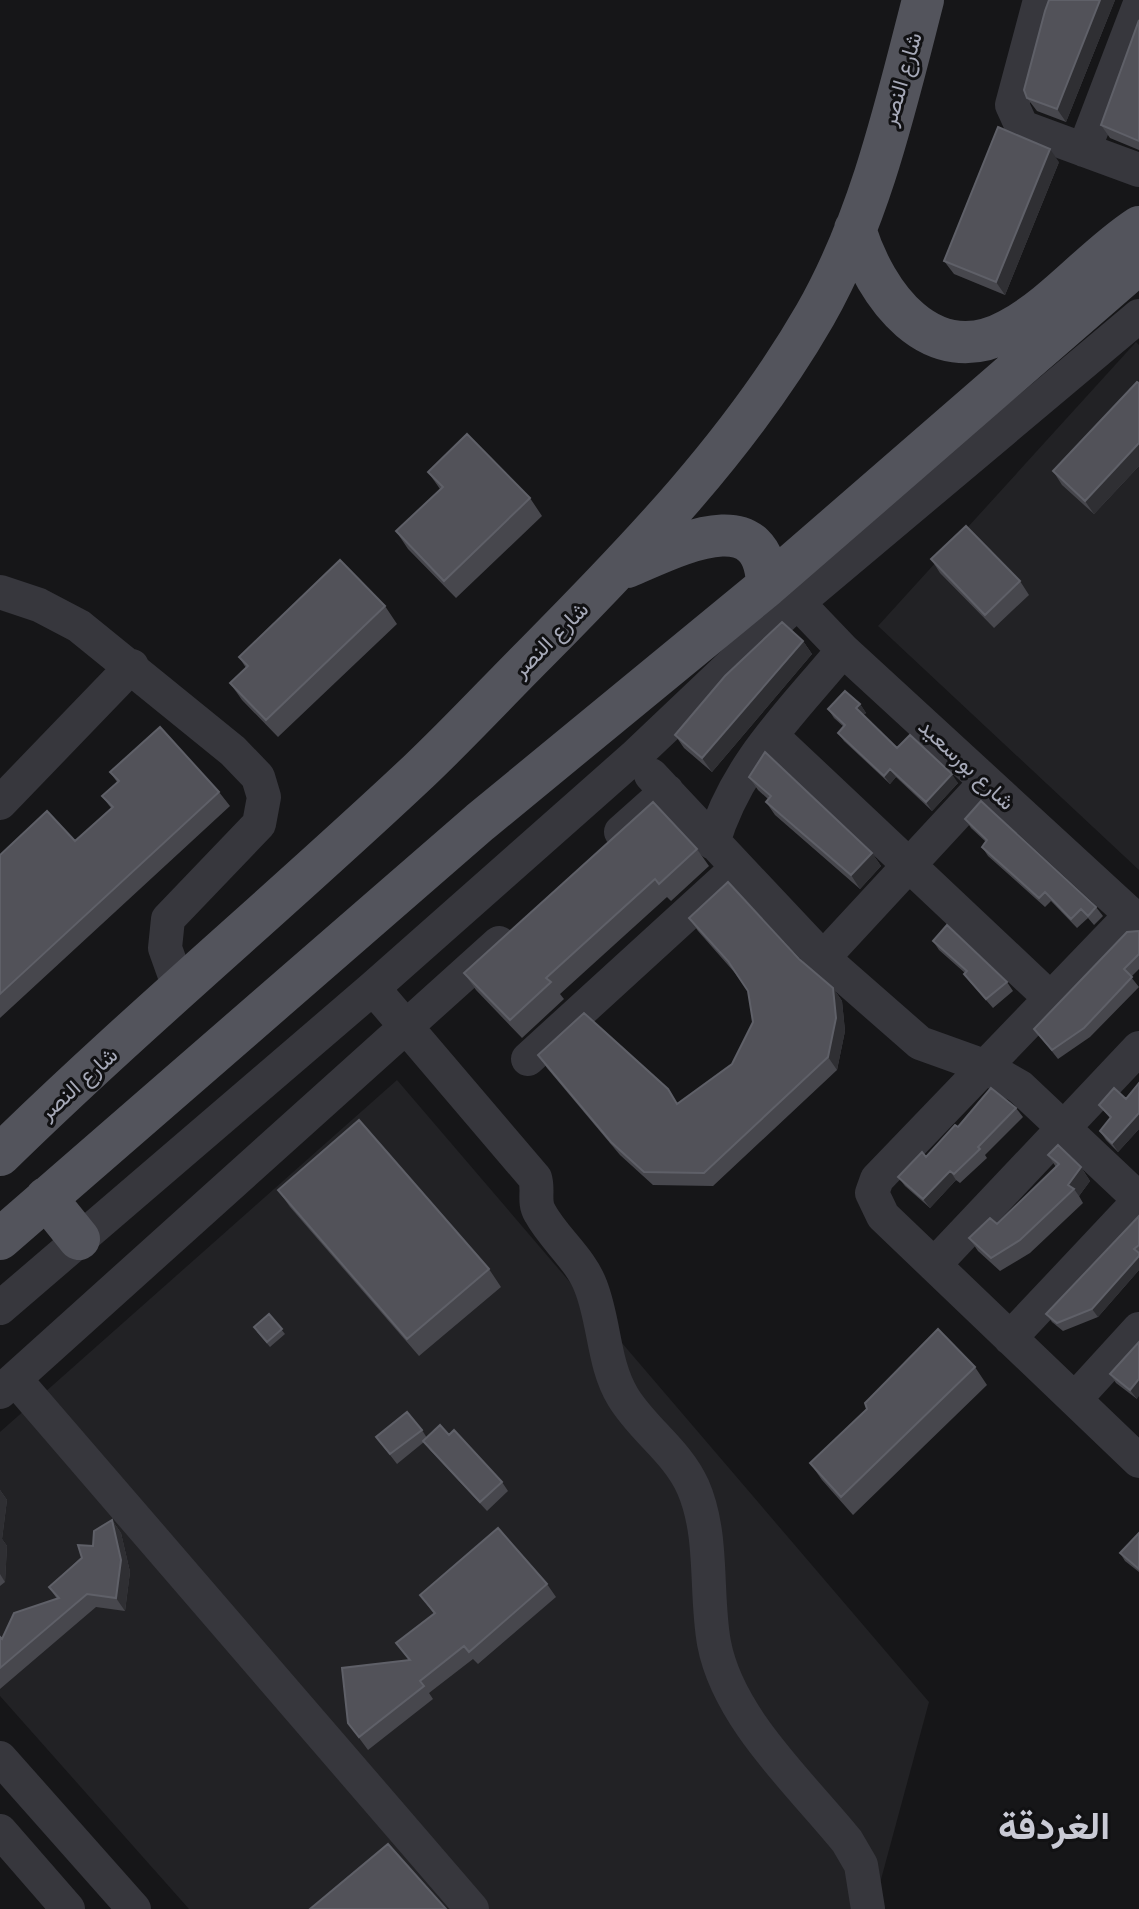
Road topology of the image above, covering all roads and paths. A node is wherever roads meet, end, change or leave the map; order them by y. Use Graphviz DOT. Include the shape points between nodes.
graph roads {
  1 [pos="923,0"];
  2 [pos="1040,0"];
  3 [pos="1139,6"];
  4 [pos="1084,150"];
  5 [pos="1139,170"];
  6 [pos="1139,227"];
  7 [pos="855,229"];
  8 [pos="1139,263"];
  9 [pos="1139,316"];
  10 [pos="619,570"];
  11 [pos="0,592"];
  12 [pos="782,595"];
  13 [pos="843,650"];
  14 [pos="132,666"];
  15 [pos="772,736"];
  16 [pos="634,757"];
  17 [pos="986,782"];
  18 [pos="667,791"];
  19 [pos="0,803"];
  20 [pos="713,843"];
  21 [pos="595,855"];
  22 [pos="908,865"];
  23 [pos="736,869"];
  24 [pos="1135,918"];
  25 [pos="524,919"];
  26 [pos="823,958"];
  27 [pos="373,988"];
  28 [pos="180,990"];
  29 [pos="1050,998"];
  30 [pos="406,1026"];
  31 [pos="1139,1048"];
  32 [pos="528,1059"];
  33 [pos="984,1066"];
  34 [pos="1062,1129"];
  35 [pos="0,1155"];
  36 [pos="46,1198"];
  37 [pos="1139,1200"];
  38 [pos="0,1239"];
  39 [pos="79,1239"];
  40 [pos="934,1265"];
  41 [pos="0,1308"];
  42 [pos="1139,1329"];
  43 [pos="1010,1338"];
  44 [pos="8,1386"];
  45 [pos="1075,1399"];
  46 [pos="1139,1461"];
  47 [pos="0,1758"];
  48 [pos="0,1831"];
  49 [pos="68,1909"];
  50 [pos="134,1909"];
  51 [pos="472,1909"];
  52 [pos="868,1909"];
  1 -- 7 [label="main road, شارع النصر"];
  2 -- 4 [label="street" via="1012,105 1015,118 1022,127"];
  3 -- 4 [label="street"];
  4 -- 5 [label="street"];
  6 -- 7 [label="main road" via="1008,331 962,341 918,328 900,312 872,274"];
  7 -- 10 [label="main road, شارع النصر" via="818,311 777,378"];
  8 -- 12 [label="main road"];
  9 -- 12 [label="street"];
  10 -- 12 [label="main road" via="718,533 740,538 758,554"];
  10 -- 28 [label="main road, شارع النصر" via="420,770"];
  11 -- 14 [label="street" via="79,626"];
  12 -- 13 [label="street, شارع بورسعيد"];
  12 -- 16 [label="street"];
  12 -- 36 [label="main road" via="480,822"];
  13 -- 15 [label="street"];
  13 -- 17 [label="street, شارع بورسعيد"];
  14 -- 19 [label="street"];
  14 -- 28 [label="street" via="233,751 258,777 264,797 259,824 168,919 165,948"];
  15 -- 20 [label="street" via="733,787"];
  15 -- 22 [label="street"];
  16 -- 18 [label="street"];
  16 -- 27 [label="street"];
  17 -- 22 [label="street"];
  17 -- 24 [label="street, شارع بورسعيد"];
  18 -- 20 [label="street"];
  18 -- 21 [label="street"];
  20 -- 23 [label="street"];
  22 -- 26 [label="street"];
  22 -- 29 [label="street"];
  23 -- 26 [label="street"];
  23 -- 32 [label="street"];
  24 -- 29 [label="street"];
  25 -- 30 [label="street"];
  26 -- 33 [label="street" via="920,1043"];
  27 -- 30 [label="street"];
  27 -- 39 [label="street"];
  28 -- 35 [label="main road, شارع النصر"];
  29 -- 33 [label="street"];
  30 -- 44 [label="street"];
  30 -- 52 [label="street" via="535,1178 538,1210 590,1283 603,1321 608,1361 624,1398 683,1466 695,1490 722,1674 737,1706 847,1841 861,1865"];
  31 -- 34 [label="street"];
  33 -- 34 [label="street" via="1020,1087"];
  33 -- 40 [label="street" via="877,1179 872,1193 883,1216"];
  34 -- 37 [label="street"];
  34 -- 40 [label="street"];
  36 -- 38 [label="main road"];
  36 -- 39 [label="main road"];
  37 -- 43 [label="street"];
  39 -- 41 [label="street"];
  40 -- 43 [label="street"];
  42 -- 45 [label="street"];
  43 -- 45 [label="street"];
  44 -- 51 [label="street"];
  45 -- 46 [label="street"];
  47 -- 50 [label="street"];
  48 -- 49 [label="street"];
}
